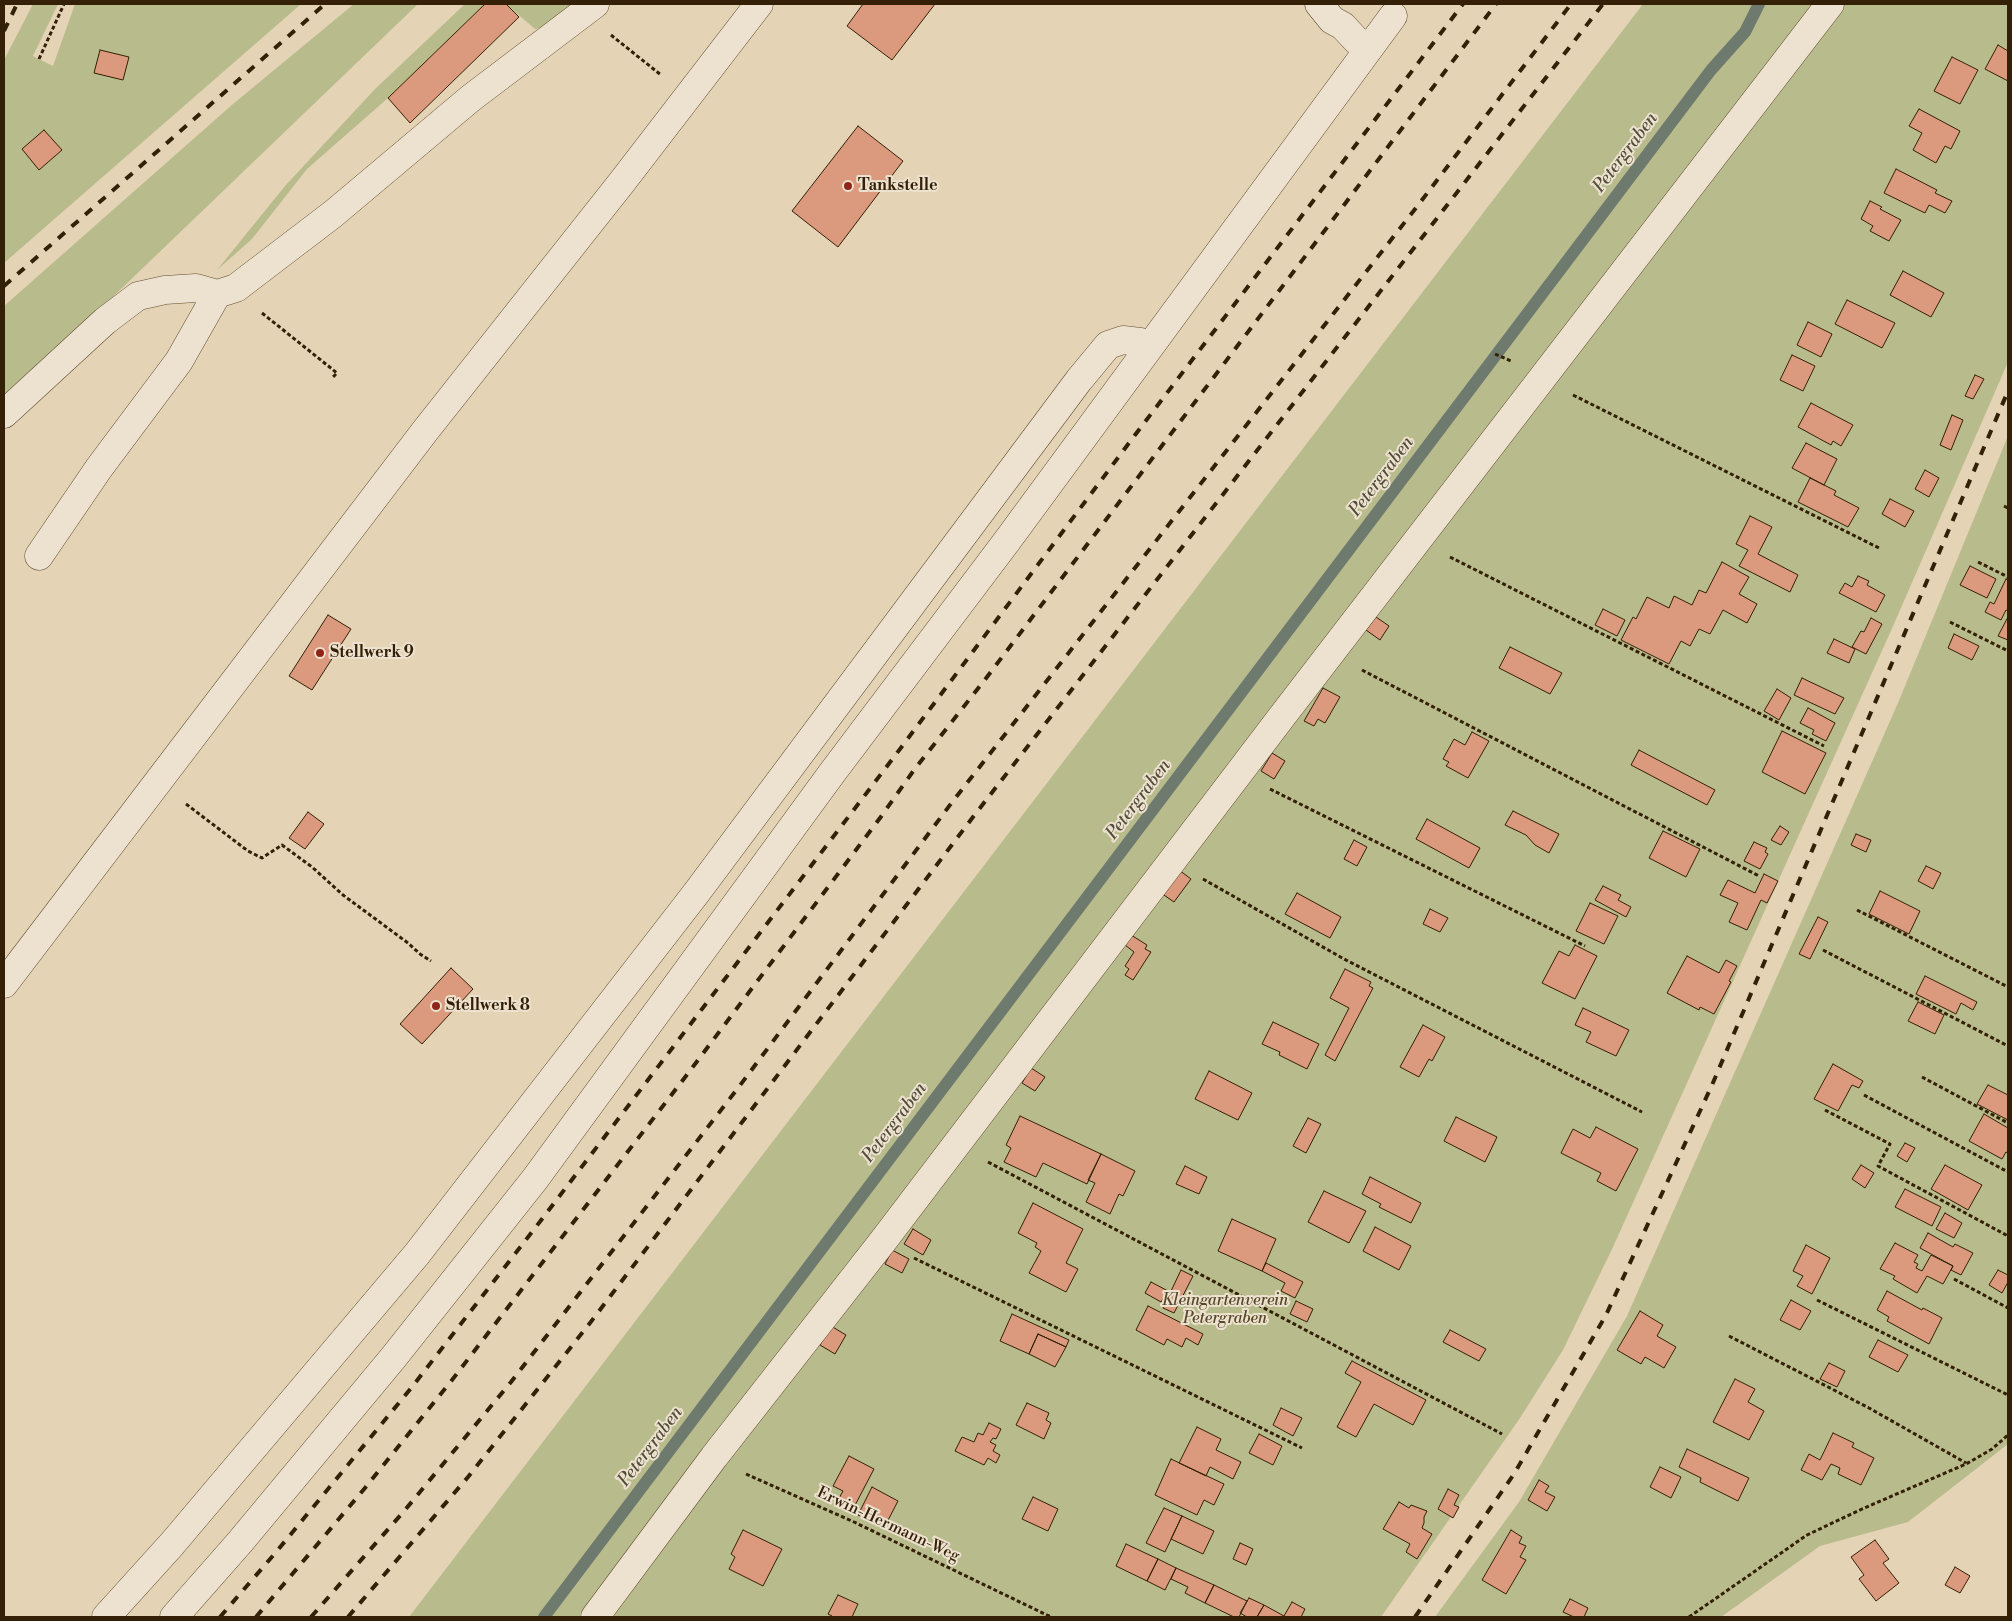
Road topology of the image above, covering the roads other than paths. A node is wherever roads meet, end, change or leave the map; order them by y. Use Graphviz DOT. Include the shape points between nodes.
graph roads {
  1 [pos="759,4"];
  2 [pos="1319,4"];
  3 [pos="1830,4"];
  4 [pos="588,10"];
  5 [pos="1393,16"];
  6 [pos="1369,48"];
  7 [pos="217,294"];
  8 [pos="1149,347"];
  9 [pos="4,414"];
  10 [pos="39,556"];
  11 [pos="4,984"];
  12 [pos="106,1617"];
  13 [pos="174,1617"];
  14 [pos="595,1617"];
  1 -- 11 [label="lane" via="425,431"];
  2 -- 6 [label="lane" via="1332,20"];
  3 -- 14 [label="lane" via="714,1457"];
  4 -- 7 [label="lane" via="471,98 333,214 242,284"];
  5 -- 6 [label="lane"];
  6 -- 8 [label="lane"];
  7 -- 9 [label="lane" via="196,288 138,296 105,321"];
  7 -- 10 [label="lane" via="179,361 99,468"];
  8 -- 12 [label="lane" via="1123,340 1108,345 1078,380 697,892 418,1254"];
  8 -- 13 [label="lane" via="535,1179 393,1358"];
}
